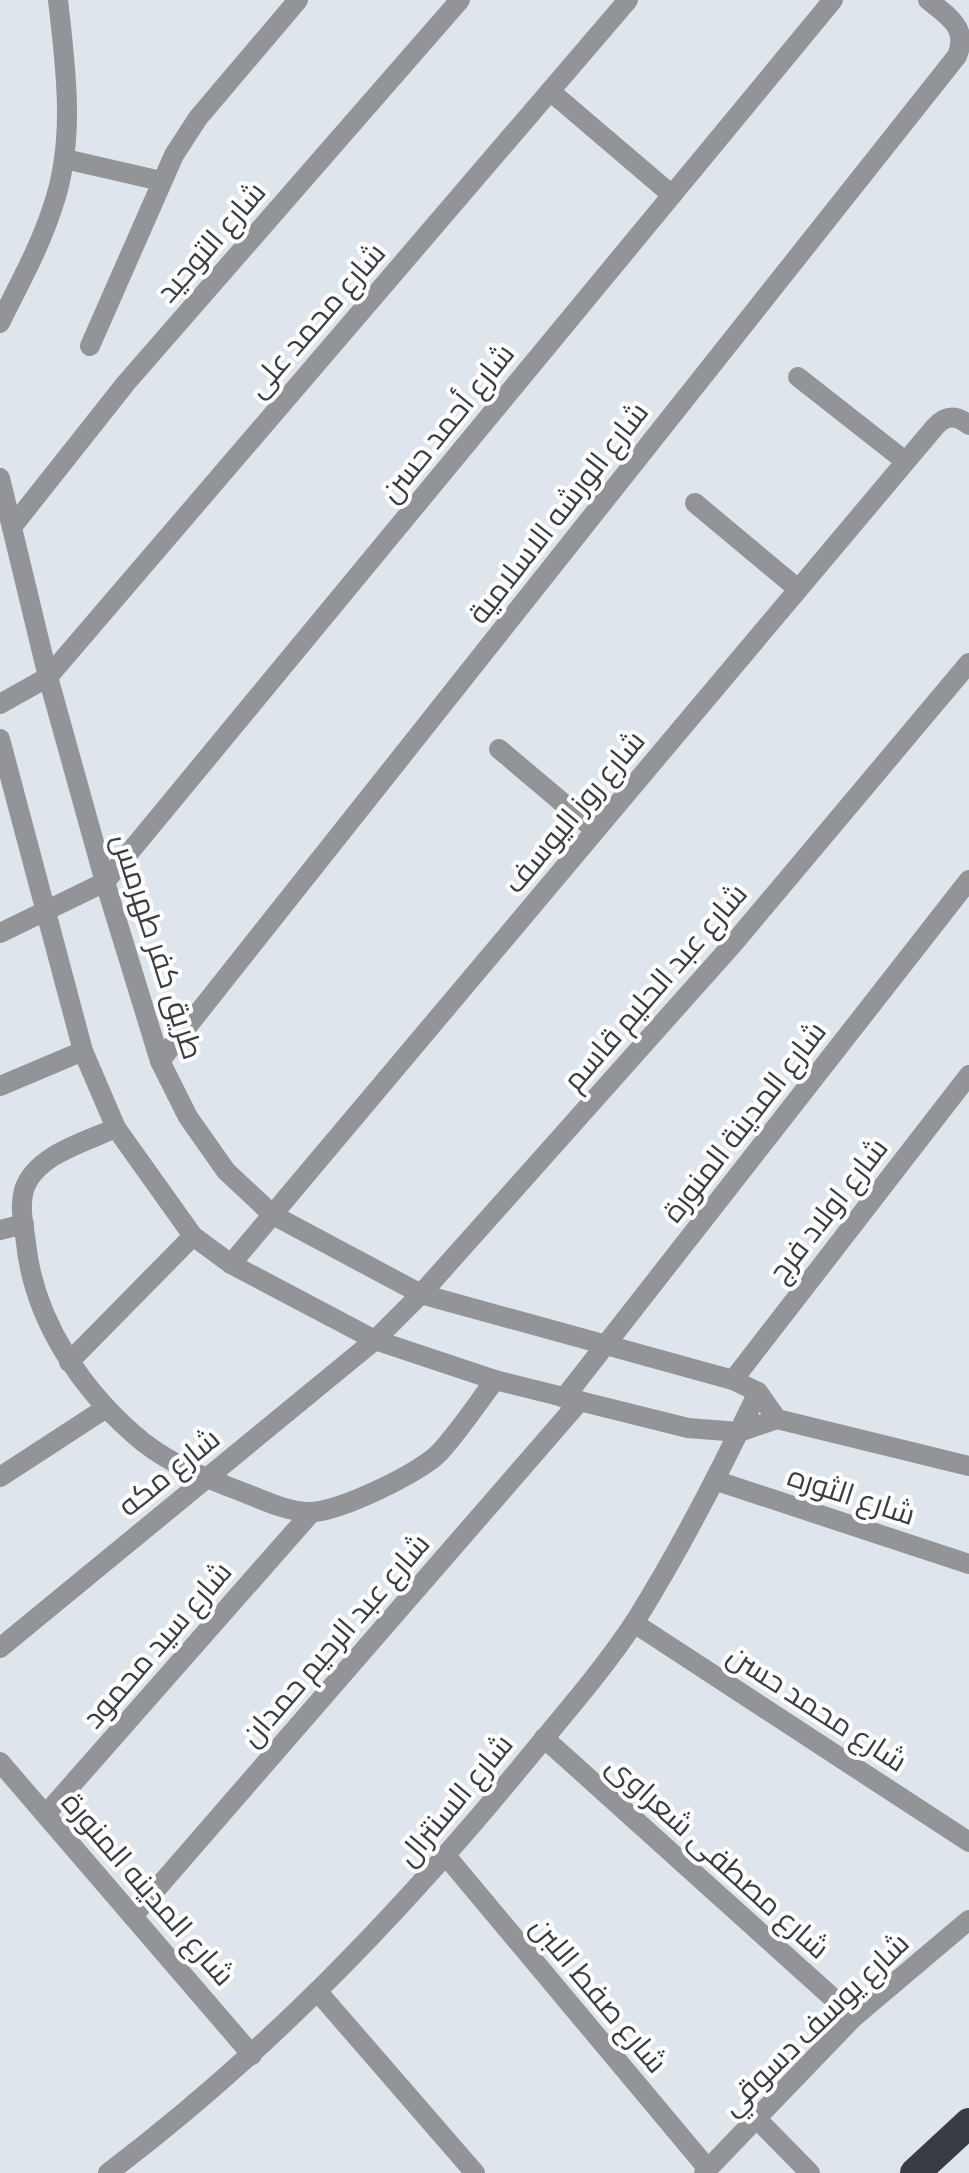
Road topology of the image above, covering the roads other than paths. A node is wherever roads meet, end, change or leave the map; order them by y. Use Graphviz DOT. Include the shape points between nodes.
graph roads {
  1 [pos="58,0"];
  2 [pos="298,0"];
  3 [pos="460,0"];
  4 [pos="628,0"];
  5 [pos="833,0"];
  6 [pos="928,0"];
  7 [pos="550,91"];
  8 [pos="65,158"];
  9 [pos="160,181"];
  10 [pos="672,194"];
  11 [pos="0,324"];
  12 [pos="90,346"];
  13 [pos="798,377"];
  14 [pos="969,425"];
  15 [pos="905,461"];
  16 [pos="0,478"];
  17 [pos="695,503"];
  18 [pos="7,521"];
  19 [pos="798,589"];
  20 [pos="969,664"];
  21 [pos="48,677"];
  22 [pos="0,704"];
  23 [pos="0,739"];
  24 [pos="499,749"];
  25 [pos="595,830"];
  26 [pos="969,880"];
  27 [pos="105,882"];
  28 [pos="47,910"];
  29 [pos="0,933"];
  30 [pos="83,1051"];
  31 [pos="160,1060"];
  32 [pos="969,1075"];
  33 [pos="0,1086"];
  34 [pos="116,1128"];
  35 [pos="272,1215"];
  36 [pos="24,1224"];
  37 [pos="0,1230"];
  38 [pos="193,1236"];
  39 [pos="231,1264"];
  40 [pos="421,1294"];
  41 [pos="375,1340"];
  42 [pos="606,1346"];
  43 [pos="69,1362"];
  44 [pos="496,1380"];
  45 [pos="733,1380"];
  46 [pos="758,1392"];
  47 [pos="572,1400"];
  48 [pos="106,1408"];
  49 [pos="777,1419"];
  50 [pos="739,1432"];
  51 [pos="969,1466"];
  52 [pos="0,1477"];
  53 [pos="206,1478"];
  54 [pos="717,1481"];
  55 [pos="311,1512"];
  56 [pos="969,1564"];
  57 [pos="634,1623"];
  58 [pos="0,1648"];
  59 [pos="544,1738"];
  60 [pos="0,1762"];
  61 [pos="46,1814"];
  62 [pos="969,1842"];
  63 [pos="447,1856"];
  64 [pos="133,1916"];
  65 [pos="969,1920"];
  66 [pos="318,1992"];
  67 [pos="854,2018"];
  68 [pos="252,2055"];
  69 [pos="756,2118"];
  70 [pos="969,2123"];
  71 [pos="706,2171"];
  72 [pos="108,2173"];
  73 [pos="475,2173"];
  74 [pos="810,2173"];
  75 [pos="915,2173"];
  1 -- 8 [label="street" via="68,107"];
  2 -- 9 [label="street" via="198,118"];
  3 -- 18 [label="street, شارع التوحيد"];
  4 -- 7 [label="street, شارع محمد على"];
  5 -- 10 [label="street, شارع أحمد حسن"];
  6 -- 31 [label="street, شارع الورشه الاسلامية" via="961,32 957,56"];
  7 -- 10 [label="street"];
  7 -- 21 [label="street, شارع محمد على"];
  8 -- 9 [label="street"];
  8 -- 11 [label="street" via="53,208"];
  9 -- 12 [label="street"];
  10 -- 27 [label="street, شارع أحمد حسن"];
  13 -- 15 [label="street"];
  14 -- 15 [label="street, شارع روز اليوسف" via="954,416 942,419"];
  15 -- 19 [label="street, شارع روز اليوسف"];
  16 -- 18 [label="street, طريق كفر طهرمس"];
  17 -- 19 [label="street"];
  18 -- 21 [label="street, طريق كفر طهرمس"];
  19 -- 25 [label="street, شارع روز اليوسف"];
  20 -- 40 [label="street, شارع عبد الحليم قاسم"];
  21 -- 22 [label="street"];
  21 -- 27 [label="street, طريق كفر طهرمس"];
  23 -- 28 [label="street"];
  24 -- 25 [label="street"];
  25 -- 35 [label="street, شارع روز اليوسف"];
  26 -- 42 [label="street, شارع المدينة المنورة"];
  27 -- 28 [label="street"];
  27 -- 31 [label="street, طريق كفر طهرمس"];
  28 -- 29 [label="street"];
  28 -- 30 [label="street"];
  30 -- 33 [label="street"];
  30 -- 34 [label="street"];
  31 -- 35 [label="street, طريق كفر طهرمس" via="188,1117 226,1171"];
  32 -- 45 [label="street, شارع اولاد فرج"];
  34 -- 36 [label="street" via="50,1158 35,1172 24,1189"];
  34 -- 38 [label="street"];
  35 -- 39 [label="street, شارع روز اليوسف"];
  35 -- 40 [label="street, طريق كفر طهرمس"];
  36 -- 37 [label="street"];
  36 -- 43 [label="street" via="42,1308"];
  38 -- 39 [label="street"];
  38 -- 43 [label="street"];
  39 -- 41 [label="street"];
  40 -- 41 [label="street, شارع عبد الحليم قاسم"];
  40 -- 42 [label="street, طريق كفر طهرمس"];
  41 -- 44 [label="street"];
  41 -- 53 [label="street, شارع مكه"];
  42 -- 45 [label="street, طريق كفر طهرمس"];
  42 -- 47 [label="street, شارع المدينة المنورة"];
  43 -- 48 [label="street"];
  44 -- 47 [label="street"];
  44 -- 55 [label="street" via="429,1462 341,1507"];
  45 -- 46 [label="street, طريق كفر طهرمس"];
  46 -- 49 [label="street, طريق كفر طهرمس"];
  46 -- 50 [label="street, شارع السنترال"];
  47 -- 50 [label="street" via="688,1428"];
  47 -- 64 [label="street, شارع عبد الرحيم حمدان"];
  48 -- 52 [label="street"];
  48 -- 53 [label="street" via="145,1444"];
  49 -- 50 [label="street"];
  49 -- 51 [label="street"];
  50 -- 54 [label="street, شارع السنترال"];
  53 -- 55 [label="street"];
  53 -- 58 [label="street, شارع مكه"];
  54 -- 56 [label="street, شارع الثوره"];
  54 -- 57 [label="street, شارع السنترال"];
  55 -- 61 [label="street, شارع سيد محمود"];
  57 -- 59 [label="street, شارع السنترال"];
  57 -- 62 [label="street, شارع محمد حسن"];
  59 -- 63 [label="street, شارع السنترال"];
  59 -- 67 [label="street, شارع مصطفى شعراوى"];
  60 -- 61 [label="street, شارع المدينه المنورة"];
  61 -- 64 [label="street, شارع المدينه المنورة"];
  63 -- 66 [label="street, شارع السنترال"];
  63 -- 71 [label="street, شارع صفط اللبن"];
  64 -- 68 [label="street, شارع المدينه المنورة"];
  65 -- 67 [label="street, شارع يوسف دسوقي"];
  66 -- 68 [label="street, شارع السنترال"];
  66 -- 73 [label="street"];
  67 -- 69 [label="street, شارع يوسف دسوقي"];
  68 -- 72 [label="street, شارع السنترال"];
  69 -- 71 [label="street, شارع يوسف دسوقي"];
  69 -- 74 [label="street"];
  70 -- 75 [label="highway"];
}
